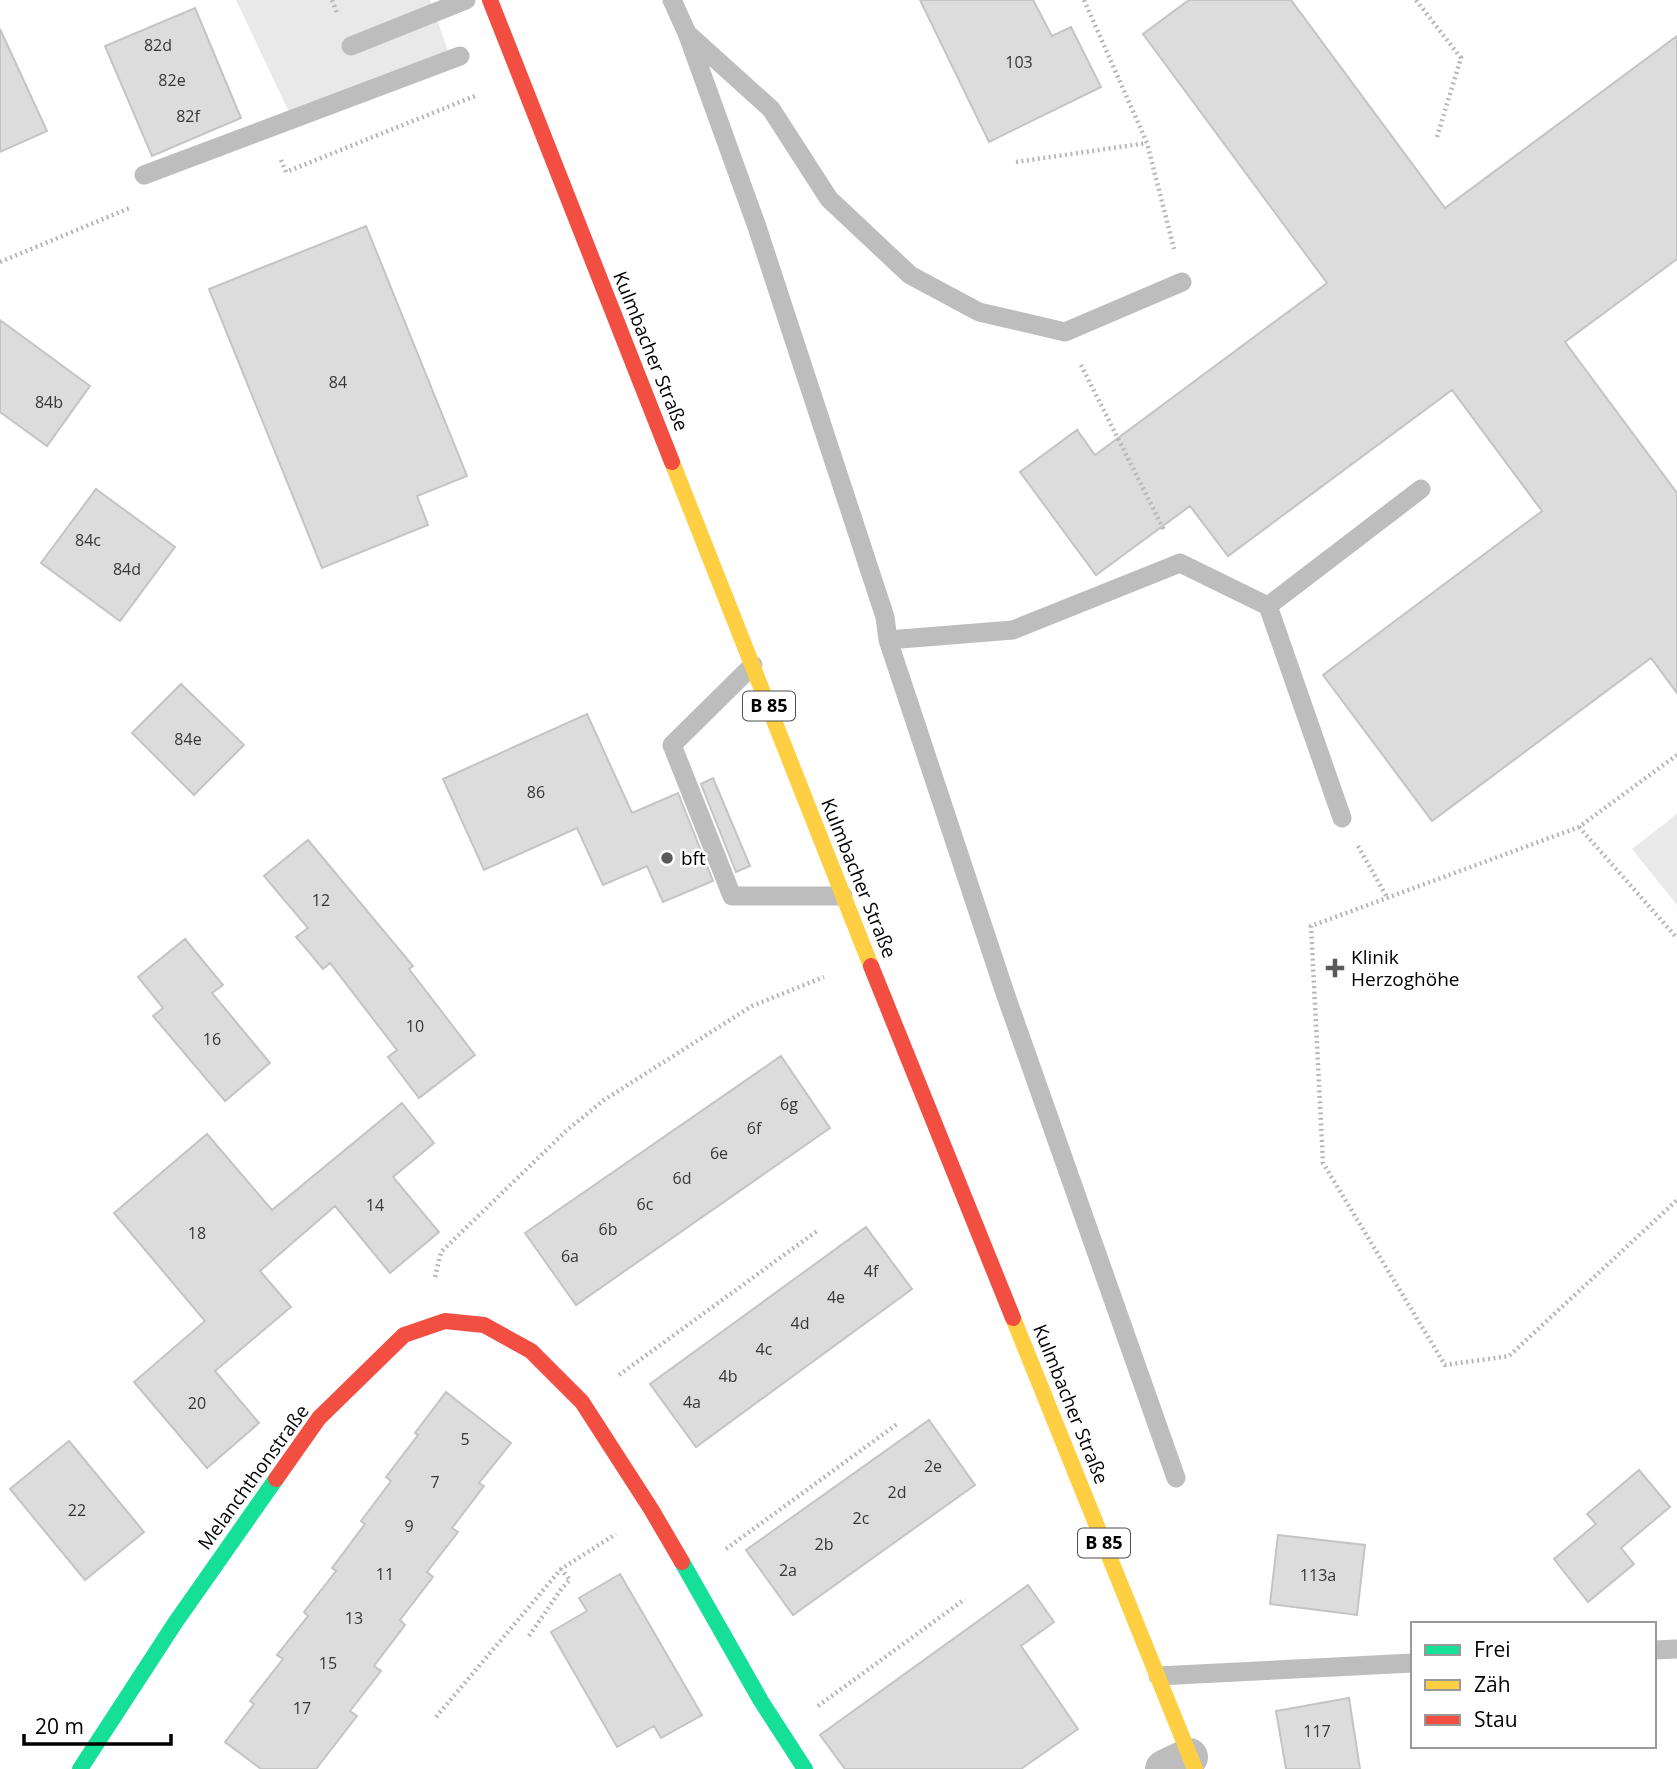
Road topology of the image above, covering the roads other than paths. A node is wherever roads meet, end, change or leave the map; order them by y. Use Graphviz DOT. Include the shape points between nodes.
graph roads {
  1 [pos="467,0"];
  2 [pos="490,0"];
  3 [pos="672,0"];
  4 [pos="687,33"];
  5 [pos="351,46"];
  6 [pos="460,56"];
  7 [pos="144,175"];
  8 [pos="1182,282"];
  9 [pos="1421,489"];
  10 [pos="1268,606"];
  11 [pos="888,640"];
  12 [pos="752,665"];
  13 [pos="1342,818"];
  14 [pos="843,896"];
  15 [pos="1176,1478"];
  16 [pos="1677,1649"];
  17 [pos="1656,1650"];
  18 [pos="1411,1663"];
  19 [pos="1158,1676"];
  20 [pos="1183,1765"];
  21 [pos="80,1769"];
  22 [pos="805,1769"];
  1 -- 5 [label="lane"];
  2 -- 12 [label="main road, Kulmbacher Straße / B 85"];
  3 -- 4 [label="lane"];
  4 -- 8 [label="lane" via="771,109 829,199 910,275 979,312 1065,332"];
  4 -- 11 [label="lane" via="756,224 886,617"];
  6 -- 7 [label="lane"];
  9 -- 10 [label="lane"];
  10 -- 11 [label="lane" via="1180,562 1013,630"];
  10 -- 13 [label="lane"];
  11 -- 15 [label="lane" via="1005,993"];
  12 -- 14 [label="main road, Kulmbacher Straße / B 85"];
  12 -- 14 [label="lane" via="672,745 677,758 732,896"];
  14 -- 19 [label="main road, Kulmbacher Straße / B 85"];
  16 -- 17 [label="lane"];
  18 -- 19 [label="lane"];
  19 -- 20 [label="main road, Kulmbacher Straße / B 85"];
  21 -- 22 [label="main road, Melanchthonstraße" via="175,1623 319,1418 404,1335 445,1321 484,1325 531,1351 582,1402"];
}
